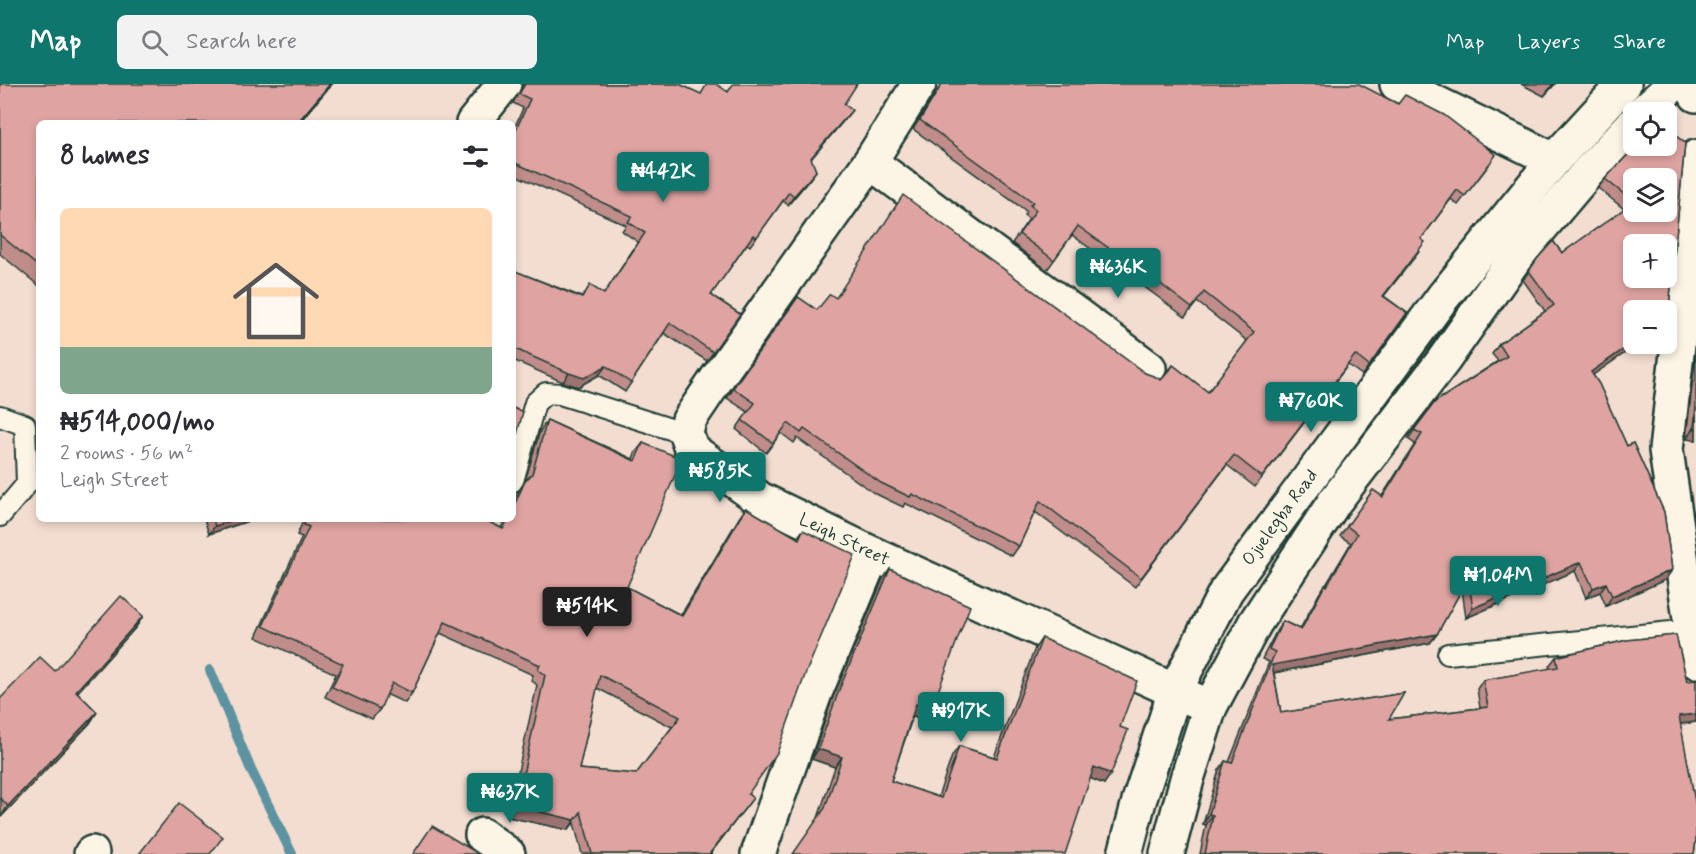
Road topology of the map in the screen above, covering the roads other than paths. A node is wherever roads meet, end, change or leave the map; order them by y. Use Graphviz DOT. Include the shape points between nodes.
graph roads {
  1 [pos="504,84"];
  2 [pos="919,84"];
  3 [pos="1396,84"];
  4 [pos="1624,84"];
  5 [pos="1674,84"];
  6 [pos="1691,84"];
  7 [pos="1696,95"];
  8 [pos="1654,102"];
  9 [pos="475,120"];
  10 [pos="1623,135"];
  11 [pos="1696,157"];
  12 [pos="1554,160"];
  13 [pos="870,162"];
  14 [pos="1690,284"];
  15 [pos="1149,368"];
  16 [pos="0,416"];
  17 [pos="686,434"];
  18 [pos="516,470"];
  19 [pos="0,516"];
  20 [pos="873,554"];
  21 [pos="1694,640"];
  22 [pos="1448,654"];
  23 [pos="1174,691"];
  24 [pos="1210,707"];
  25 [pos="482,835"];
  26 [pos="508,854"];
  27 [pos="758,854"];
  28 [pos="1125,854"];
  29 [pos="1167,854"];
  1 -- 9 [label="street"];
  2 -- 13 [label="street"];
  3 -- 12 [label="street"];
  4 -- 12 [label="street, Ojuelegba Road"];
  5 -- 8 [label="street"];
  6 -- 7 [label="street"];
  10 -- 24 [label="street, Ojuelegba Road" via="1516,257 1443,361 1335,501 1255,623"];
  11 -- 14 [label="street"];
  12 -- 23 [label="street, Ojuelegba Road" via="1443,297 1226,591"];
  13 -- 15 [label="street"];
  13 -- 17 [label="street" via="718,377 689,420"];
  14 -- 21 [label="street" via="1666,450"];
  16 -- 19 [label="lane" via="24,425 27,484"];
  17 -- 18 [label="lane" via="546,393 535,403"];
  17 -- 20 [label="street, Leigh Street" via="692,450 760,500"];
  20 -- 23 [label="street, Leigh Street"];
  20 -- 27 [label="street" via="815,693"];
  21 -- 22 [label="lane"];
  23 -- 24 [label="street, Leigh Street"];
  23 -- 28 [label="street, Ojuelegba Road"];
  24 -- 29 [label="street, Ojuelegba Road"];
  25 -- 26 [label="street"];
}
